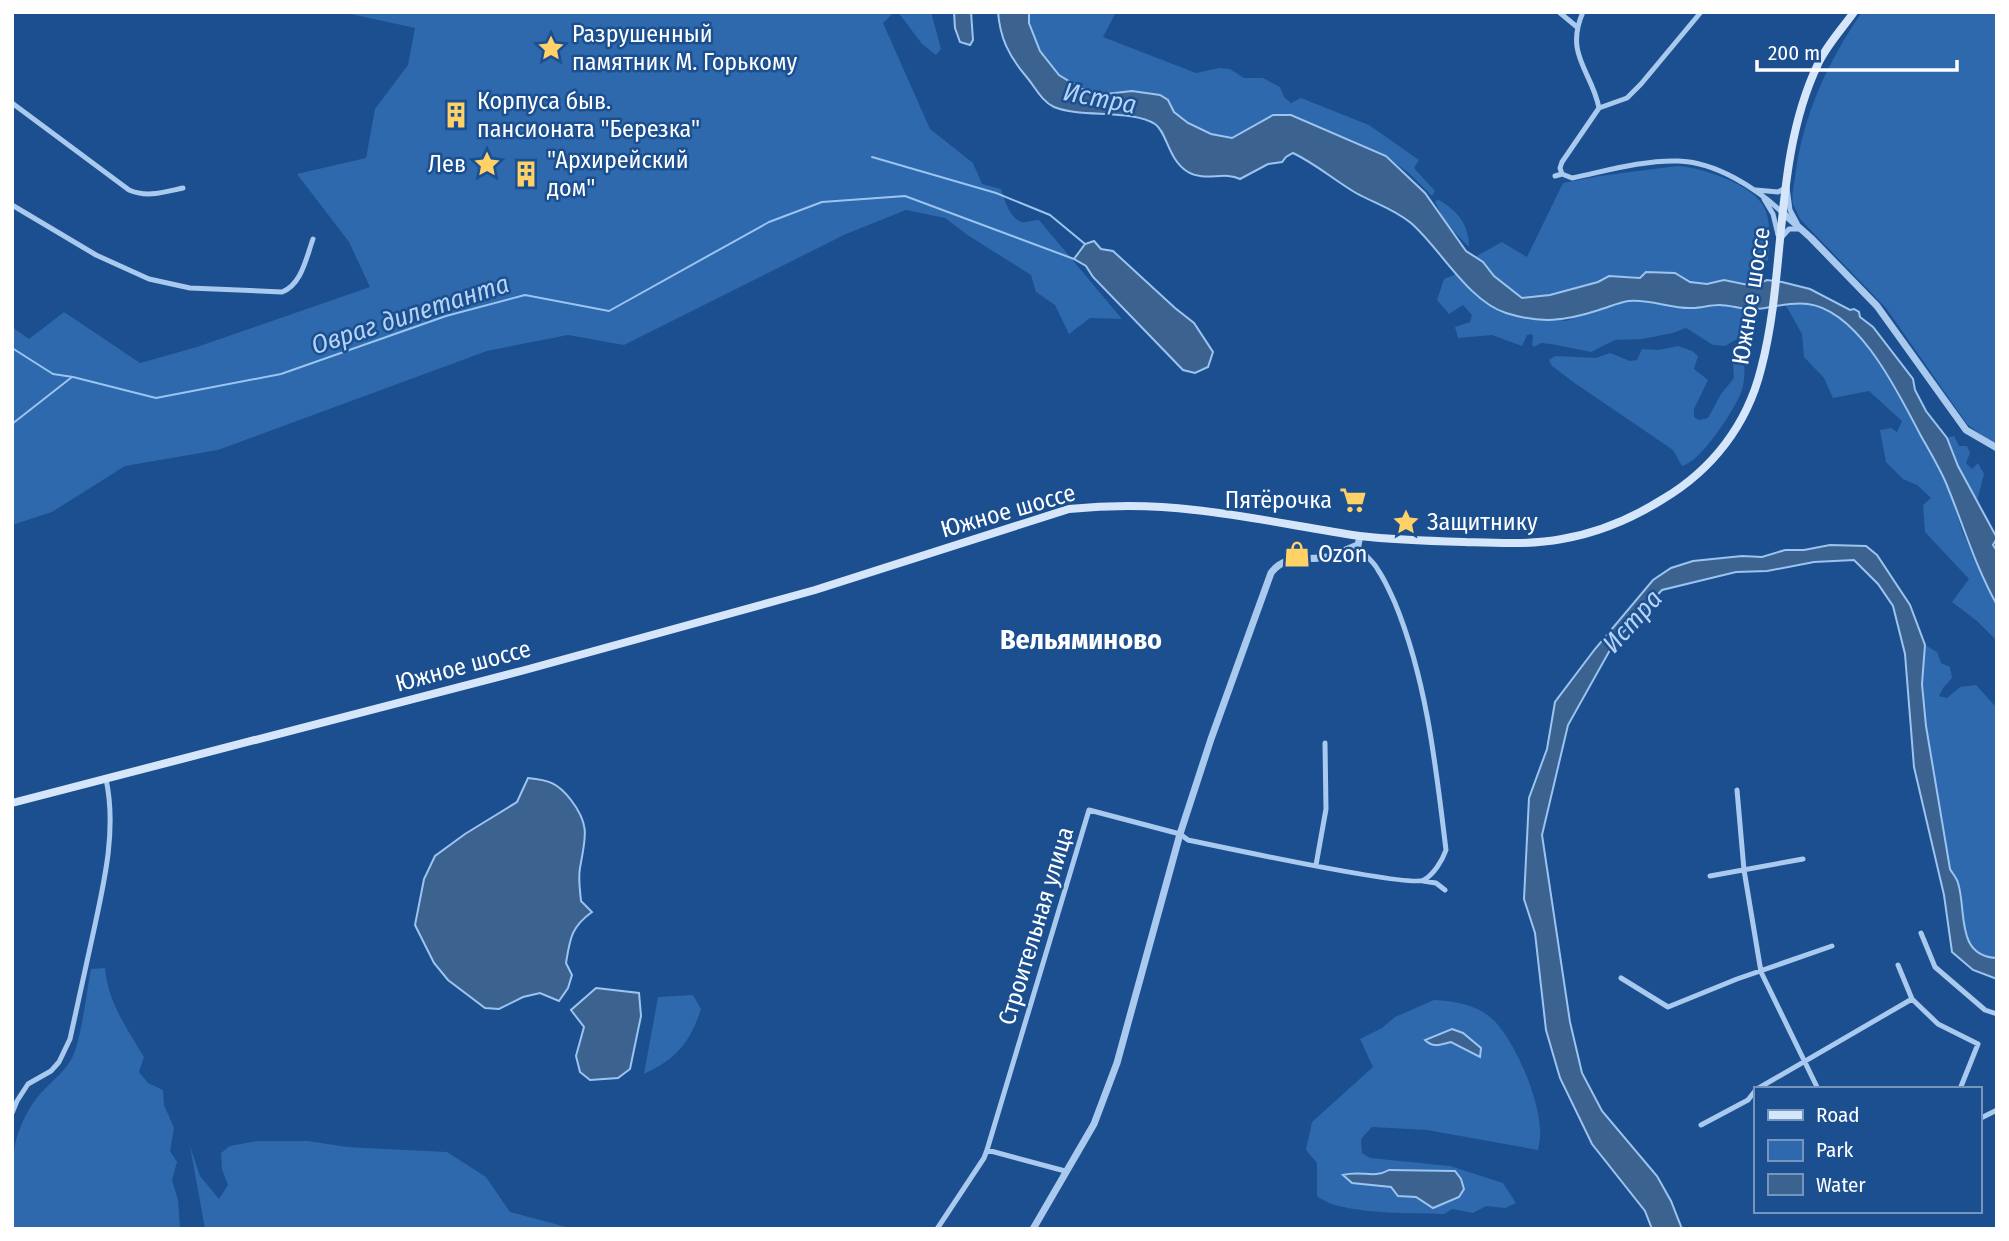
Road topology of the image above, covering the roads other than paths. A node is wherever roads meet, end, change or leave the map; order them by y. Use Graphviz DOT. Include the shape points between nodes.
graph roads {
  1 [pos="1559,12"];
  2 [pos="1583,12"];
  3 [pos="1701,12"];
  4 [pos="1854,12"];
  5 [pos="1577,27"];
  6 [pos="12,103"];
  7 [pos="1599,108"];
  8 [pos="1562,174"];
  9 [pos="1555,176"];
  10 [pos="1787,187"];
  11 [pos="183,188"];
  12 [pos="1751,189"];
  13 [pos="12,205"];
  14 [pos="1783,212"];
  15 [pos="1800,229"];
  16 [pos="313,239"];
  17 [pos="1779,245"];
  18 [pos="1997,448"];
  19 [pos="1359,540"];
  20 [pos="1325,743"];
  21 [pos="106,779"];
  22 [pos="1737,790"];
  23 [pos="12,803"];
  24 [pos="1180,834"];
  25 [pos="1803,859"];
  26 [pos="1316,865"];
  27 [pos="1744,870"];
  28 [pos="1710,876"];
  29 [pos="1423,881"];
  30 [pos="1445,890"];
  31 [pos="1921,933"];
  32 [pos="1832,946"];
  33 [pos="1898,965"];
  34 [pos="1761,972"];
  35 [pos="1621,978"];
  36 [pos="1912,999"];
  37 [pos="1997,1014"];
  38 [pos="1805,1060"];
  39 [pos="1761,1087"];
  40 [pos="1817,1087"];
  41 [pos="1960,1087"];
  42 [pos="1754,1092"];
  43 [pos="1997,1111"];
  44 [pos="12,1112"];
  45 [pos="1981,1118"];
  46 [pos="1701,1125"];
  47 [pos="987,1150"];
  48 [pos="1065,1171"];
  49 [pos="937,1229"];
  50 [pos="1033,1229"];
  1 -- 5 [label="street"];
  2 -- 5 [label="street"];
  3 -- 7 [label="street" via="1627,98"];
  4 -- 10 [label="main road, Южное шоссе" via="1818,62 1803,102"];
  5 -- 7 [label="street" via="1577,50"];
  6 -- 11 [label="street" via="129,190 149,195"];
  7 -- 8 [label="street" via="1562,162"];
  8 -- 9 [label="street"];
  8 -- 12 [label="street" via="1572,178 1679,161 1703,164"];
  10 -- 12 [label="street" via="1778,192"];
  10 -- 14 [label="main road, Южное шоссе"];
  10 -- 15 [label="street" via="1790,210"];
  12 -- 14 [label="street"];
  12 -- 17 [label="street" via="1769,205"];
  13 -- 16 [label="street" via="132,273 190,288 282,292 296,284"];
  14 -- 15 [label="street"];
  14 -- 17 [label="main road, Южное шоссе"];
  15 -- 17 [label="street" via="1788,229"];
  15 -- 18 [label="street" via="1877,306 1966,430"];
  17 -- 19 [label="main road, Южное шоссе" via="1769,326 1754,392 1731,436 1693,479 1654,505 1584,534 1533,543"];
  19 -- 21 [label="main road, Южное шоссе" via="1251,516 1191,509 1109,505 1069,509 816,590"];
  19 -- 24 [label="street" via="1324,558 1286,560 1271,573"];
  19 -- 29 [label="street" via="1396,606 1432,746 1446,850 1442,863"];
  20 -- 26 [label="street" via="1326,809"];
  21 -- 23 [label="main road, Южное шоссе"];
  21 -- 44 [label="street" via="110,798 106,873 70,1039 59,1062 28,1084"];
  22 -- 27 [label="street"];
  24 -- 26 [label="street" via="1188,840"];
  24 -- 47 [label="street, Строительная улица" via="1089,810"];
  24 -- 48 [label="street" via="1117,1063 1094,1124"];
  25 -- 27 [label="street"];
  26 -- 29 [label="street"];
  27 -- 28 [label="street"];
  27 -- 34 [label="street"];
  29 -- 30 [label="street"];
  31 -- 37 [label="street" via="1935,967 1985,1010"];
  32 -- 34 [label="street"];
  33 -- 36 [label="street"];
  34 -- 35 [label="street" via="1668,1006"];
  34 -- 38 [label="street"];
  36 -- 38 [label="street"];
  36 -- 41 [label="street" via="1938,1024 1978,1044"];
  38 -- 39 [label="street"];
  38 -- 40 [label="street"];
  42 -- 46 [label="street"];
  43 -- 45 [label="street"];
  47 -- 48 [label="street"];
  47 -- 49 [label="street"];
  48 -- 50 [label="street"];
}
